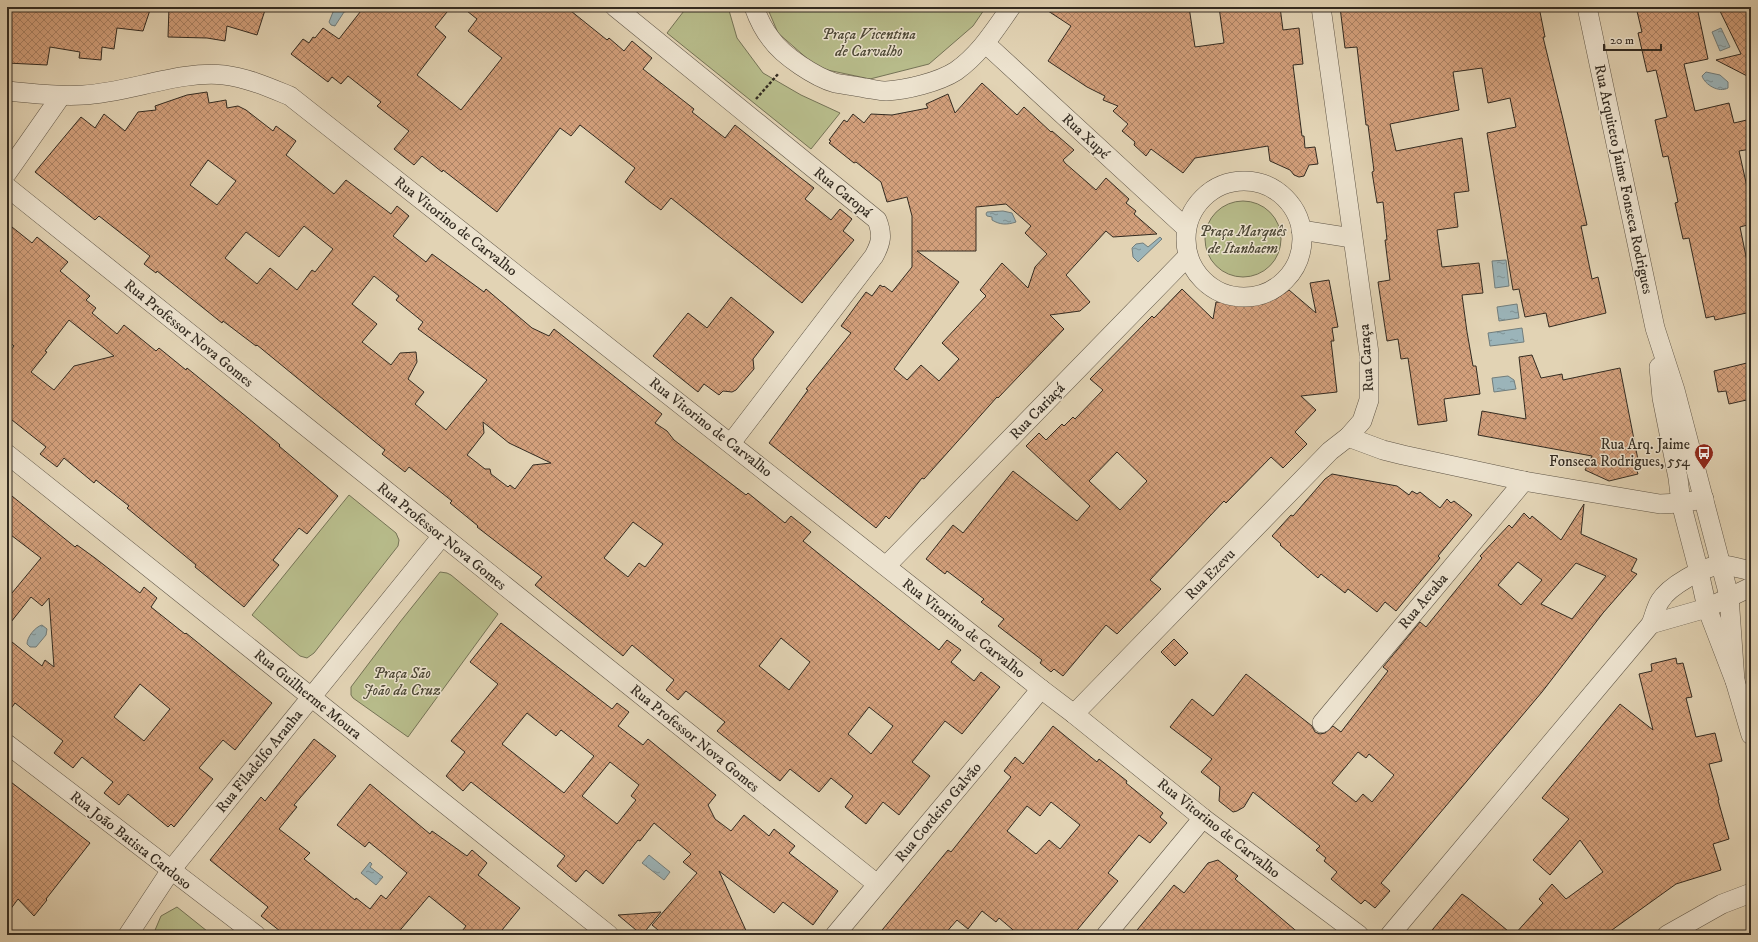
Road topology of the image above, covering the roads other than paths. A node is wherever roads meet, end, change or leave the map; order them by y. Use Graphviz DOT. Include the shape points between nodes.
graph roads {
  1 [pos="615,7"];
  2 [pos="754,7"];
  3 [pos="1011,7"];
  4 [pos="1321,7"];
  5 [pos="1587,7"];
  6 [pos="986,44"];
  7 [pos="7,91"];
  8 [pos="61,96"];
  9 [pos="7,173"];
  10 [pos="7,187"];
  11 [pos="1186,228"];
  12 [pos="1301,230"];
  13 [pos="1352,238"];
  14 [pos="1188,256"];
  15 [pos="1655,328"];
  16 [pos="1348,437"];
  17 [pos="731,443"];
  18 [pos="7,454"];
  19 [pos="1524,481"];
  20 [pos="1704,499"];
  21 [pos="1681,503"];
  22 [pos="442,536"];
  23 [pos="1721,565"];
  24 [pos="886,566"];
  25 [pos="1751,571"];
  26 [pos="1700,572"];
  27 [pos="1751,587"];
  28 [pos="1729,596"];
  29 [pos="1707,608"];
  30 [pos="1651,624"];
  31 [pos="1735,681"];
  32 [pos="1041,689"];
  33 [pos="311,696"];
  34 [pos="1074,714"];
  35 [pos="1322,723"];
  36 [pos="1751,735"];
  37 [pos="7,744"];
  38 [pos="1203,818"];
  39 [pos="171,870"];
  40 [pos="877,884"];
  41 [pos="1751,893"];
  42 [pos="128,935"];
  43 [pos="256,935"];
  44 [pos="609,935"];
  45 [pos="835,935"];
  46 [pos="1106,935"];
  47 [pos="1359,935"];
  48 [pos="1390,935"];
  49 [pos="1667,935"];
  1 -- 17 [label="street, Rua Caropá" via="877,220 882,236 874,256"];
  2 -- 6 [label="street" via="771,40 791,59 834,82 885,91 932,81 954,72"];
  3 -- 6 [label="street"];
  4 -- 13 [label="street, Rua Caraça"];
  5 -- 15 [label="street, Rua Arquiteto Jaime Fonseca Rodrigues"];
  6 -- 11 [label="street, Rua Xupé"];
  7 -- 8 [label="street, Rua Vitorino de Carvalho"];
  8 -- 9 [label="street"];
  8 -- 17 [label="street, Rua Vitorino de Carvalho" via="106,92 192,76 222,75 253,81 290,96"];
  10 -- 22 [label="street, Rua Professor Nova Gomes"];
  11 -- 12 [label="street" via="1192,211 1203,196 1213,189 1236,181 1254,181 1271,187 1286,198 1296,213"];
  11 -- 14 [label="street"];
  12 -- 13 [label="street"];
  12 -- 14 [label="street" via="1300,252 1291,272 1276,287 1256,296 1234,297 1214,289 1198,275"];
  13 -- 16 [label="street, Rua Caraça" via="1370,376 1369,400 1362,420"];
  14 -- 24 [label="street, Rua Cariaçá"];
  15 -- 20 [label="street, Rua Arquiteto Jaime Fonseca Rodrigues" via="1675,390"];
  15 -- 21 [label="street, Rua Arquiteto Jaime Fonseca Rodrigues" via="1662,398"];
  16 -- 19 [label="street" via="1403,455"];
  16 -- 34 [label="street, Rua Ezevu" via="1330,452"];
  17 -- 24 [label="street, Rua Vitorino de Carvalho"];
  18 -- 33 [label="street, Rua Guilherme Moura"];
  19 -- 21 [label="street" via="1660,504"];
  19 -- 35 [label="street, Rua Aetaba"];
  20 -- 21 [label="street"];
  20 -- 23 [label="street, Rua Arquiteto Jaime Fonseca Rodrigues"];
  21 -- 26 [label="street, Rua Arquiteto Jaime Fonseca Rodrigues"];
  22 -- 33 [label="street, Rua Filadelfo Aranha"];
  22 -- 40 [label="street, Rua Professor Nova Gomes"];
  23 -- 25 [label="street"];
  23 -- 26 [label="street"];
  23 -- 28 [label="street, Rua Arquiteto Jaime Fonseca Rodrigues"];
  24 -- 32 [label="street, Rua Vitorino de Carvalho"];
  26 -- 29 [label="street, Rua Arquiteto Jaime Fonseca Rodrigues"];
  26 -- 30 [label="street" via="1666,592 1659,602"];
  27 -- 28 [label="street"];
  28 -- 29 [label="street"];
  28 -- 31 [label="street, Rua Arquiteto Jaime Fonseca Rodrigues"];
  29 -- 30 [label="street"];
  29 -- 31 [label="street, Rua Arquiteto Jaime Fonseca Rodrigues"];
  30 -- 48 [label="street"];
  31 -- 36 [label="street, Rua Arquiteto Jaime Fonseca Rodrigues"];
  32 -- 34 [label="street, Rua Vitorino de Carvalho"];
  32 -- 40 [label="street, Rua Cordeiro Galvão"];
  33 -- 39 [label="street, Rua Filadelfo Aranha"];
  33 -- 44 [label="street, Rua Guilherme Moura"];
  34 -- 38 [label="street, Rua Vitorino de Carvalho"];
  37 -- 39 [label="street, Rua João Batista Cardoso"];
  38 -- 46 [label="street"];
  38 -- 47 [label="street, Rua Vitorino de Carvalho"];
  39 -- 42 [label="street, Rua Filadelfo Aranha"];
  39 -- 43 [label="street, Rua João Batista Cardoso"];
  40 -- 45 [label="street, Rua Cordeiro Galvão"];
  41 -- 49 [label="street" via="1722,904"];
}
